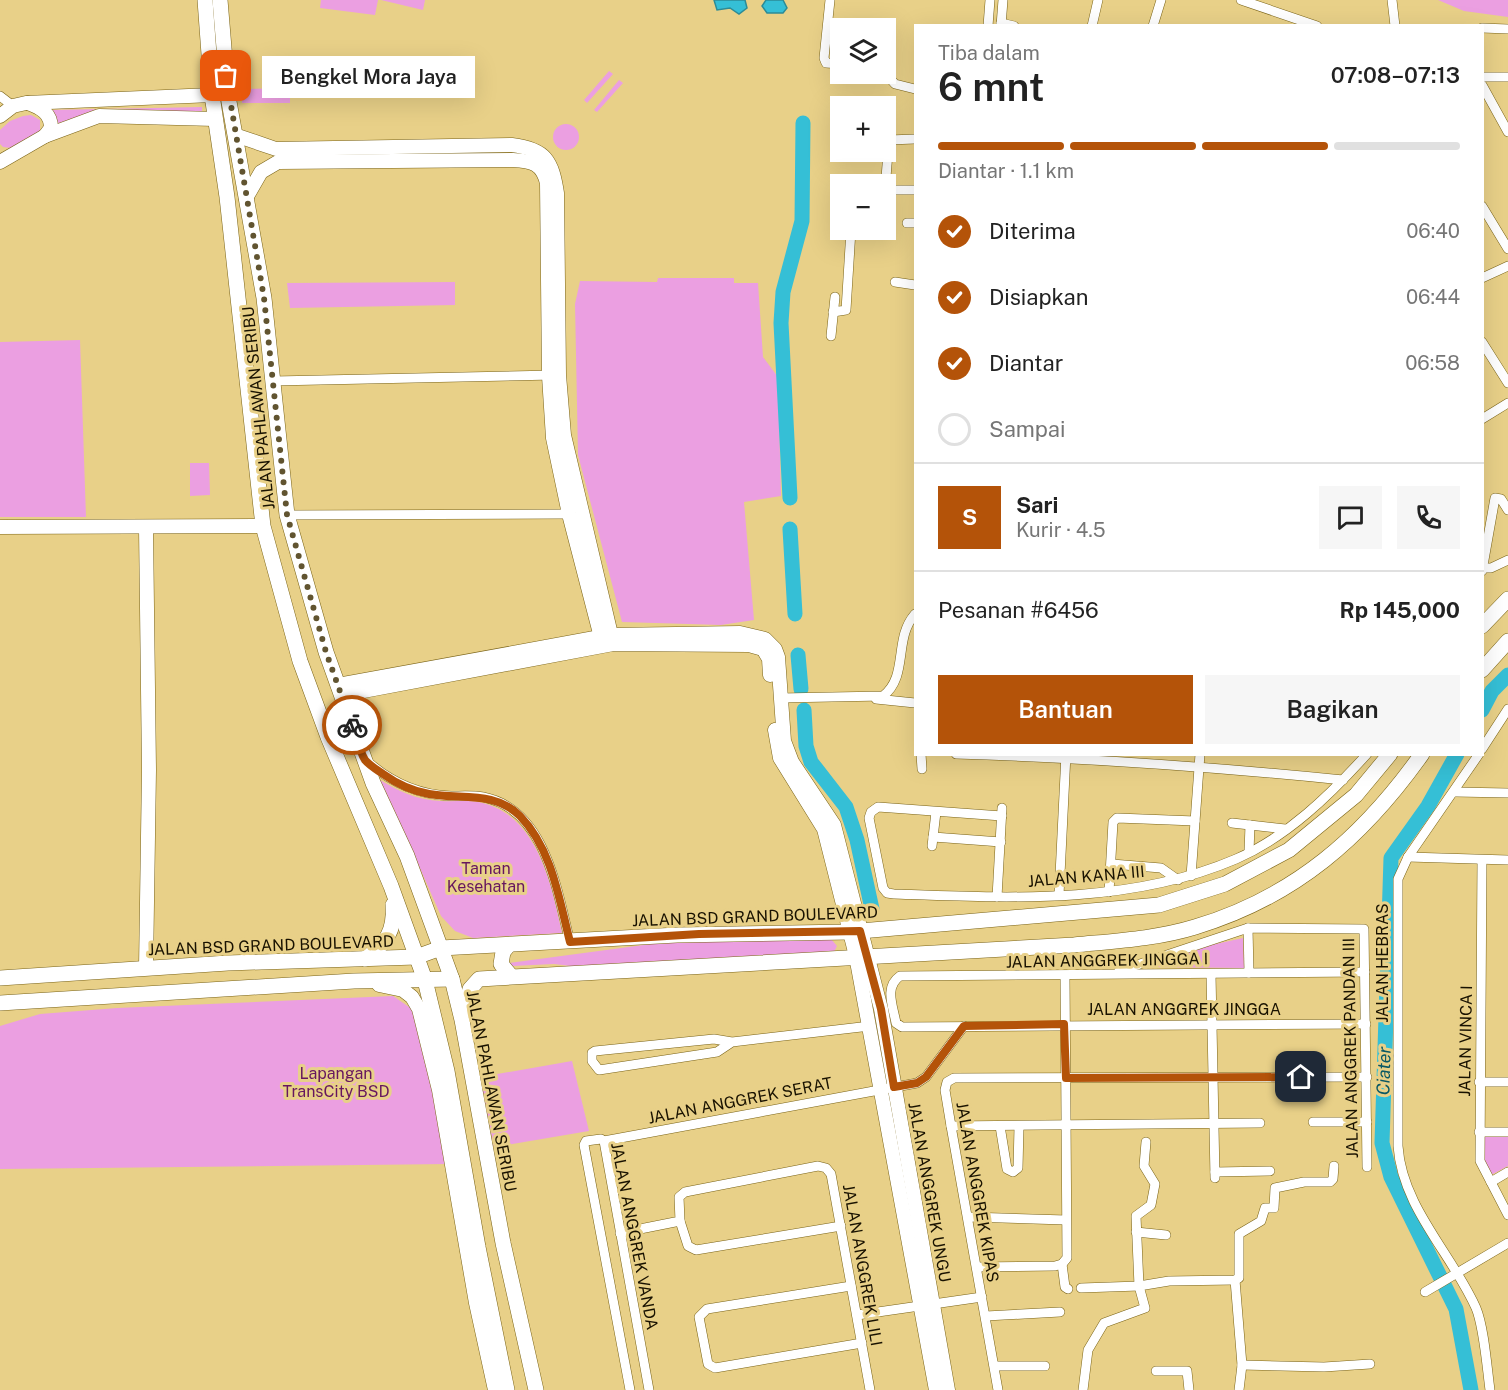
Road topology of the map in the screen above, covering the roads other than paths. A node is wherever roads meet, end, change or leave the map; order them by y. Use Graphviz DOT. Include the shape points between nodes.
graph roads {
  1 [pos="205,0"];
  2 [pos="220,0"];
  3 [pos="830,0"];
  4 [pos="990,0"];
  5 [pos="1003,0"];
  6 [pos="1098,0"];
  7 [pos="1161,0"];
  8 [pos="1242,0"];
  9 [pos="1392,0"];
  10 [pos="988,24"];
  11 [pos="1001,24"];
  12 [pos="1092,24"];
  13 [pos="1155,24"];
  14 [pos="1311,24"];
  15 [pos="1395,24"];
  16 [pos="1484,28"];
  17 [pos="1508,29"];
  18 [pos="830,63"];
  19 [pos="1484,76"];
  20 [pos="1508,77"];
  21 [pos="896,84"];
  22 [pos="914,89"];
  23 [pos="1484,89"];
  24 [pos="212,95"];
  25 [pos="0,96"];
  26 [pos="19,104"];
  27 [pos="0,115"];
  28 [pos="215,119"];
  29 [pos="1508,132"];
  30 [pos="235,135"];
  31 [pos="45,136"];
  32 [pos="914,139"];
  33 [pos="277,156"];
  34 [pos="3,157"];
  35 [pos="886,174"];
  36 [pos="896,190"];
  37 [pos="914,190"];
  38 [pos="246,198"];
  39 [pos="1484,209"];
  40 [pos="850,240"];
  41 [pos="1508,249"];
  42 [pos="1508,256"];
  43 [pos="1506,266"];
  44 [pos="1484,277"];
  45 [pos="895,282"];
  46 [pos="914,285"];
  47 [pos="835,297"];
  48 [pos="833,312"];
  49 [pos="831,336"];
  50 [pos="1484,345"];
  51 [pos="554,375"];
  52 [pos="274,381"];
  53 [pos="1508,383"];
  54 [pos="1508,403"];
  55 [pos="1484,418"];
  56 [pos="1508,510"];
  57 [pos="569,514"];
  58 [pos="287,515"];
  59 [pos="263,526"];
  60 [pos="0,527"];
  61 [pos="146,527"];
  62 [pos="1484,558"];
  63 [pos="1508,560"];
  64 [pos="1484,569"];
  65 [pos="1508,599"];
  66 [pos="914,616"];
  67 [pos="1484,624"];
  68 [pos="608,641"];
  69 [pos="1508,641"];
  70 [pos="326,652"];
  71 [pos="300,661"];
  72 [pos="1484,668"];
  73 [pos="340,690"];
  74 [pos="781,698"];
  75 [pos="867,698"];
  76 [pos="914,703"];
  77 [pos="1508,709"];
  78 [pos="778,715"];
  79 [pos="1484,746"];
  80 [pos="921,756"];
  81 [pos="1066,756"];
  82 [pos="1200,756"];
  83 [pos="1365,756"];
  84 [pos="1388,756"];
  85 [pos="1420,756"];
  86 [pos="1478,756"];
  87 [pos="365,760"];
  88 [pos="1200,766"];
  89 [pos="922,769"];
  90 [pos="1343,780"];
  91 [pos="1455,792"];
  92 [pos="1508,793"];
  93 [pos="936,812"];
  94 [pos="1195,821"];
  95 [pos="1232,823"];
  96 [pos="1250,825"];
  97 [pos="1285,829"];
  98 [pos="1001,842"];
  99 [pos="1249,852"];
  100 [pos="1408,857"];
  101 [pos="1482,860"];
  102 [pos="1508,860"];
  103 [pos="1112,864"];
  104 [pos="1191,876"];
  105 [pos="1178,880"];
  106 [pos="391,886"];
  107 [pos="1109,892"];
  108 [pos="1059,895"];
  109 [pos="997,897"];
  110 [pos="1248,928"];
  111 [pos="854,931"];
  112 [pos="570,942"];
  113 [pos="508,946"];
  114 [pos="441,948"];
  115 [pos="862,956"];
  116 [pos="416,957"];
  117 [pos="361,959"];
  118 [pos="146,968"];
  119 [pos="1365,972"];
  120 [pos="1249,973"];
  121 [pos="1111,974"];
  122 [pos="1211,974"];
  123 [pos="512,976"];
  124 [pos="1065,976"];
  125 [pos="0,978"];
  126 [pos="452,979"];
  127 [pos="425,980"];
  128 [pos="351,982"];
  129 [pos="64,999"];
  130 [pos="0,1003"];
  131 [pos="0,1014"];
  132 [pos="462,1020"];
  133 [pos="896,1023"];
  134 [pos="1064,1024"];
  135 [pos="1212,1024"];
  136 [pos="1366,1024"];
  137 [pos="870,1026"];
  138 [pos="964,1026"];
  139 [pos="732,1042"];
  140 [pos="1366,1077"];
  141 [pos="1066,1078"];
  142 [pos="1213,1079"];
  143 [pos="1479,1082"];
  144 [pos="1508,1083"];
  145 [pos="888,1088"];
  146 [pos="1313,1122"];
  147 [pos="1366,1122"];
  148 [pos="1214,1123"];
  149 [pos="1260,1123"];
  150 [pos="951,1126"];
  151 [pos="1000,1126"];
  152 [pos="1064,1126"];
  153 [pos="1019,1127"];
  154 [pos="1479,1132"];
  155 [pos="1508,1132"];
  156 [pos="602,1140"];
  157 [pos="1146,1142"];
  158 [pos="1334,1166"];
  159 [pos="1367,1167"];
  160 [pos="1270,1171"];
  161 [pos="1508,1172"];
  162 [pos="1491,1182"];
  163 [pos="1508,1215"];
  164 [pos="969,1217"];
  165 [pos="1066,1220"];
  166 [pos="680,1221"];
  167 [pos="841,1226"];
  168 [pos="1136,1232"];
  169 [pos="620,1233"];
  170 [pos="1166,1235"];
  171 [pos="1508,1242"];
  172 [pos="1058,1265"];
  173 [pos="977,1267"];
  174 [pos="1457,1273"];
  175 [pos="1236,1280"];
  176 [pos="851,1286"];
  177 [pos="1139,1286"];
  178 [pos="1081,1288"];
  179 [pos="1068,1289"];
  180 [pos="1425,1292"];
  181 [pos="982,1297"];
  182 [pos="927,1303"];
  183 [pos="1060,1312"];
  184 [pos="857,1315"];
  185 [pos="986,1316"];
  186 [pos="862,1343"];
  187 [pos="1370,1364"];
  188 [pos="1242,1365"];
  189 [pos="995,1366"];
  190 [pos="1045,1366"];
  191 [pos="1156,1371"];
  192 [pos="495,1390"];
  193 [pos="507,1390"];
  194 [pos="536,1390"];
  195 [pos="630,1390"];
  196 [pos="649,1390"];
  197 [pos="870,1390"];
  198 [pos="936,1390"];
  199 [pos="948,1390"];
  200 [pos="998,1390"];
  201 [pos="1083,1390"];
  202 [pos="1190,1390"];
  203 [pos="1239,1390"];
  204 [pos="1490,1390"];
  1 -- 24 [label="main road, JALAN PAHLAWAN SERIBU"];
  2 -- 30 [label="main road, JALAN PAHLAWAN SERIBU"];
  3 -- 18 [label="street" via="824,58"];
  4 -- 10 [label="street"];
  5 -- 11 [label="street"];
  6 -- 12 [label="street"];
  7 -- 13 [label="street"];
  8 -- 14 [label="street"];
  9 -- 15 [label="street"];
  16 -- 17 [label="street"];
  19 -- 20 [label="street"];
  21 -- 22 [label="street"];
  23 -- 29 [label="street"];
  24 -- 26 [label="street"];
  24 -- 28 [label="main road, JALAN PAHLAWAN SERIBU"];
  25 -- 26 [label="street"];
  26 -- 27 [label="street"];
  26 -- 31 [label="street" via="42,110 50,117 51,128"];
  28 -- 31 [label="street" via="99,116"];
  28 -- 59 [label="main road, JALAN PAHLAWAN SERIBU" via="229,208"];
  30 -- 33 [label="street"];
  30 -- 38 [label="main road, JALAN PAHLAWAN SERIBU"];
  31 -- 34 [label="street"];
  32 -- 35 [label="street" via="889,140"];
  33 -- 38 [label="street" via="261,172"];
  33 -- 51 [label="street" via="513,160 538,157 547,183"];
  36 -- 37 [label="street"];
  38 -- 52 [label="main road, JALAN PAHLAWAN SERIBU"];
  39 -- 41 [label="street"];
  40 -- 48 [label="street" via="846,310"];
  42 -- 43 [label="street"];
  43 -- 44 [label="street"];
  45 -- 46 [label="street"];
  47 -- 48 [label="street"];
  48 -- 49 [label="street"];
  50 -- 53 [label="street"];
  51 -- 52 [label="street"];
  51 -- 57 [label="street" via="553,438"];
  51 -- 68 [label="street"];
  52 -- 58 [label="main road, JALAN PAHLAWAN SERIBU"];
  54 -- 55 [label="street"];
  56 -- 62 [label="street" via="1501,499 1495,498"];
  57 -- 58 [label="street"];
  57 -- 68 [label="street"];
  58 -- 70 [label="main road, JALAN PAHLAWAN SERIBU"];
  59 -- 61 [label="street"];
  59 -- 71 [label="main road, JALAN PAHLAWAN SERIBU"];
  60 -- 61 [label="street"];
  61 -- 118 [label="street"];
  63 -- 64 [label="street"];
  65 -- 67 [label="main road"];
  66 -- 75 [label="street" via="903,633 893,689 883,696"];
  68 -- 73 [label="street"];
  68 -- 74 [label="street" via="740,633 758,636 770,642 778,657"];
  68 -- 78 [label="street" via="749,645 763,649 769,659"];
  69 -- 72 [label="main road"];
  70 -- 71 [label="main road" via="317,667"];
  70 -- 73 [label="main road, JALAN PAHLAWAN SERIBU"];
  71 -- 106 [label="main road, JALAN PAHLAWAN SERIBU"];
  73 -- 87 [label="main road, JALAN PAHLAWAN SERIBU"];
  74 -- 75 [label="street"];
  74 -- 78 [label="street"];
  75 -- 76 [label="street"];
  77 -- 79 [label="street"];
  78 -- 111 [label="street, JALAN ANGGREK UNGU" via="792,762 834,825"];
  80 -- 89 [label="street"];
  81 -- 88 [label="street"];
  81 -- 108 [label="street"];
  82 -- 88 [label="street"];
  83 -- 90 [label="street, JALAN KANA III"];
  84 -- 111 [label="main road, JALAN BSD GRAND BOULEVARD" via="1356,795 1289,850 1225,884 1187,897 1134,909"];
  85 -- 115 [label="main road" via="1374,817 1321,865 1305,877 1222,918 1144,938"];
  86 -- 91 [label="street, JALAN HEBRAS"];
  87 -- 112 [label="street" via="412,790 430,795 482,797 518,814 541,845 555,880"];
  87 -- 114 [label="main road, JALAN PAHLAWAN SERIBU"];
  88 -- 90 [label="street"];
  88 -- 94 [label="street"];
  90 -- 97 [label="street, JALAN KANA III"];
  91 -- 92 [label="street"];
  91 -- 100 [label="street, JALAN HEBRAS"];
  93 -- 98 [label="street" via="1002,812"];
  93 -- 98 [label="street" via="933,842"];
  93 -- 109 [label="street, JALAN KANA III" via="879,807 871,812 869,818 887,893"];
  94 -- 103 [label="street" via="1120,816 1113,822"];
  94 -- 104 [label="street"];
  95 -- 96 [label="street"];
  96 -- 97 [label="street"];
  96 -- 99 [label="street"];
  97 -- 99 [label="street, JALAN KANA III"];
  98 -- 109 [label="street"];
  99 -- 104 [label="street, JALAN KANA III"];
  100 -- 101 [label="street"];
  100 -- 174 [label="street, JALAN HEBRAS" via="1398,879 1400,1166 1416,1204"];
  101 -- 102 [label="street"];
  101 -- 143 [label="street, JALAN VINCA I"];
  103 -- 105 [label="street, JALAN KANA III" via="1161,868"];
  103 -- 107 [label="street"];
  104 -- 105 [label="street, JALAN KANA III"];
  105 -- 107 [label="street, JALAN KANA III"];
  106 -- 116 [label="main road, JALAN PAHLAWAN SERIBU"];
  106 -- 117 [label="main road" via="394,917 390,936"];
  107 -- 108 [label="street, JALAN KANA III"];
  108 -- 109 [label="street, JALAN KANA III"];
  110 -- 119 [label="street, JALAN ANGGREK PANDAN III" via="1364,929"];
  110 -- 120 [label="street"];
  110 -- 121 [label="street"];
  111 -- 112 [label="main road, JALAN BSD GRAND BOULEVARD" via="699,934"];
  111 -- 115 [label="street, JALAN ANGGREK UNGU"];
  112 -- 113 [label="main road, JALAN BSD GRAND BOULEVARD"];
  113 -- 114 [label="main road, JALAN BSD GRAND BOULEVARD"];
  113 -- 123 [label="main road" via="501,964"];
  114 -- 116 [label="main road, JALAN BSD GRAND BOULEVARD"];
  114 -- 126 [label="main road, JALAN PAHLAWAN SERIBU"];
  115 -- 123 [label="main road"];
  115 -- 137 [label="street, JALAN ANGGREK UNGU"];
  115 -- 145 [label="street, JALAN ANGGREK UNGU"];
  116 -- 117 [label="main road, JALAN BSD GRAND BOULEVARD"];
  116 -- 127 [label="main road, JALAN PAHLAWAN SERIBU"];
  117 -- 118 [label="main road, JALAN BSD GRAND BOULEVARD"];
  117 -- 128 [label="main road" via="362,972"];
  118 -- 125 [label="main road, JALAN BSD GRAND BOULEVARD"];
  119 -- 120 [label="street, JALAN ANGGREK JINGGA I"];
  119 -- 136 [label="street, JALAN ANGGREK PANDAN III"];
  120 -- 122 [label="street, JALAN ANGGREK JINGGA I"];
  121 -- 122 [label="street, JALAN ANGGREK JINGGA I"];
  121 -- 124 [label="street, JALAN ANGGREK JINGGA I"];
  122 -- 135 [label="street"];
  123 -- 132 [label="main road" via="479,979 470,989"];
  124 -- 133 [label="street, JALAN ANGGREK JINGGA I" via="900,976 890,989"];
  124 -- 134 [label="street"];
  126 -- 127 [label="main road"];
  126 -- 132 [label="main road, JALAN PAHLAWAN SERIBU"];
  127 -- 128 [label="main road"];
  127 -- 193 [label="main road, JALAN PAHLAWAN SERIBU" via="447,1071"];
  128 -- 129 [label="main road"];
  128 -- 192 [label="street" via="396,987 412,997 419,1009 439,1090"];
  129 -- 130 [label="main road"];
  129 -- 131 [label="main road"];
  132 -- 194 [label="main road, JALAN PAHLAWAN SERIBU" via="503,1243"];
  133 -- 138 [label="street, JALAN ANGGREK JINGGA"];
  134 -- 135 [label="street, JALAN ANGGREK JINGGA"];
  134 -- 138 [label="street, JALAN ANGGREK JINGGA"];
  134 -- 141 [label="street"];
  135 -- 136 [label="street, JALAN ANGGREK JINGGA"];
  135 -- 142 [label="street"];
  136 -- 140 [label="street, JALAN ANGGREK PANDAN III"];
  137 -- 139 [label="street"];
  137 -- 145 [label="street, JALAN ANGGREK UNGU"];
  138 -- 145 [label="street, JALAN ANGGREK SERAT" via="926,1077 917,1083"];
  139 -- 139 [label="street" via="717,1052 599,1070 592,1061 595,1051 714,1039"];
  140 -- 142 [label="street"];
  140 -- 147 [label="street, JALAN ANGGREK PANDAN III"];
  141 -- 142 [label="street"];
  141 -- 150 [label="street, JALAN ANGGREK KIPAS" via="950,1079 945,1086"];
  141 -- 152 [label="street"];
  142 -- 148 [label="street"];
  143 -- 144 [label="street"];
  143 -- 154 [label="street, JALAN VINCA I"];
  145 -- 156 [label="street, JALAN ANGGREK SERAT"];
  145 -- 182 [label="street, JALAN ANGGREK UNGU"];
  146 -- 147 [label="street"];
  147 -- 159 [label="street, JALAN ANGGREK PANDAN III"];
  148 -- 149 [label="street"];
  148 -- 152 [label="street"];
  148 -- 160 [label="street" via="1215,1175"];
  150 -- 151 [label="street"];
  150 -- 164 [label="street, JALAN ANGGREK KIPAS"];
  151 -- 153 [label="street"];
  151 -- 153 [label="street" via="1007,1169 1013,1172 1018,1168"];
  152 -- 153 [label="street"];
  152 -- 165 [label="street"];
  154 -- 155 [label="street"];
  154 -- 162 [label="street, JALAN VINCA I" via="1480,1161"];
  156 -- 169 [label="street, JALAN ANGGREK VANDA"];
  156 -- 195 [label="street, JALAN ANGGREK VANDA" via="586,1141"];
  157 -- 168 [label="street" via="1144,1166 1155,1184 1151,1205 1136,1216"];
  158 -- 175 [label="street" via="1330,1182 1275,1188 1274,1208 1265,1208 1260,1221 1239,1234 1241,1270"];
  161 -- 162 [label="street"];
  162 -- 163 [label="street, JALAN VINCA I"];
  164 -- 165 [label="street"];
  164 -- 173 [label="street, JALAN ANGGREK KIPAS"];
  165 -- 172 [label="street" via="1067,1258"];
  166 -- 167 [label="street" via="688,1246 696,1250"];
  166 -- 167 [label="street, JALAN ANGGREK LILI" via="681,1194 818,1166 831,1174"];
  166 -- 169 [label="street"];
  167 -- 176 [label="street, JALAN ANGGREK LILI"];
  168 -- 170 [label="street"];
  168 -- 177 [label="street"];
  169 -- 196 [label="street, JALAN ANGGREK VANDA"];
  171 -- 174 [label="street"];
  172 -- 173 [label="street"];
  172 -- 179 [label="street"];
  173 -- 181 [label="street, JALAN ANGGREK KIPAS"];
  174 -- 180 [label="street"];
  174 -- 204 [label="street, JALAN HEBRAS" via="1477,1310"];
  175 -- 177 [label="street" via="1169,1281"];
  175 -- 188 [label="street"];
  176 -- 184 [label="street, JALAN ANGGREK LILI"];
  176 -- 186 [label="street" via="707,1309 699,1317 708,1364 715,1368"];
  177 -- 178 [label="street"];
  177 -- 201 [label="street" via="1145,1308 1104,1323 1088,1350"];
  181 -- 182 [label="street"];
  181 -- 185 [label="street, JALAN ANGGREK KIPAS"];
  182 -- 184 [label="street"];
  182 -- 198 [label="street, JALAN ANGGREK UNGU"];
  182 -- 199 [label="street, JALAN ANGGREK UNGU"];
  183 -- 185 [label="street"];
  184 -- 186 [label="street, JALAN ANGGREK LILI"];
  185 -- 189 [label="street, JALAN ANGGREK KIPAS"];
  186 -- 197 [label="street, JALAN ANGGREK LILI"];
  187 -- 188 [label="street"];
  188 -- 203 [label="street"];
  189 -- 190 [label="street"];
  189 -- 200 [label="street, JALAN ANGGREK KIPAS"];
  191 -- 202 [label="street" via="1187,1371"];
}
